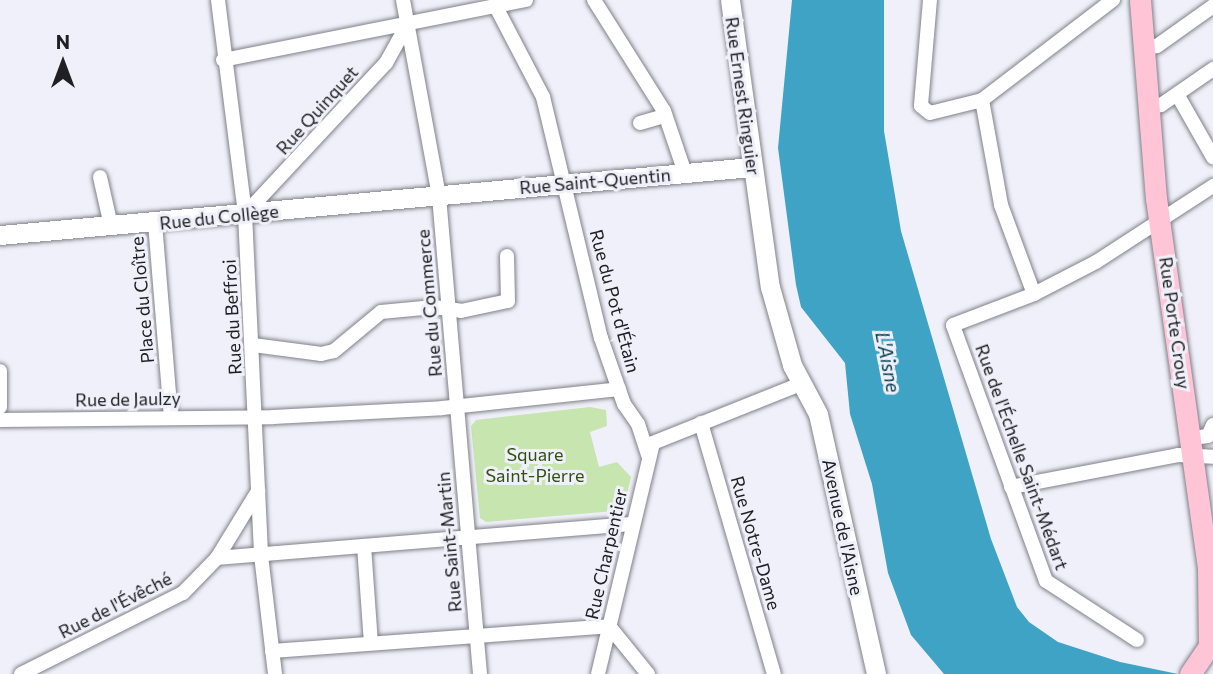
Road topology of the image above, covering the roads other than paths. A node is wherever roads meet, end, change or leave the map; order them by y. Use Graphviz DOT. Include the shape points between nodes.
graph roads {
  1 [pos="218,0"];
  2 [pos="403,0"];
  3 [pos="526,0"];
  4 [pos="594,0"];
  5 [pos="730,0"];
  6 [pos="930,0"];
  7 [pos="1113,0"];
  8 [pos="1140,0"];
  9 [pos="495,5"];
  10 [pos="1213,6"];
  11 [pos="407,25"];
  12 [pos="1144,48"];
  13 [pos="223,60"];
  14 [pos="1213,69"];
  15 [pos="1177,94"];
  16 [pos="982,100"];
  17 [pos="1150,107"];
  18 [pos="665,116"];
  19 [pos="640,123"];
  20 [pos="1213,157"];
  21 [pos="751,167"];
  22 [pos="689,173"];
  23 [pos="100,177"];
  24 [pos="565,184"];
  25 [pos="1213,186"];
  26 [pos="439,195"];
  27 [pos="245,214"];
  28 [pos="1160,219"];
  29 [pos="155,223"];
  30 [pos="111,226"];
  31 [pos="0,235"];
  32 [pos="507,256"];
  33 [pos="1034,294"];
  34 [pos="446,308"];
  35 [pos="253,345"];
  36 [pos="0,371"];
  37 [pos="803,383"];
  38 [pos="619,389"];
  39 [pos="0,407"];
  40 [pos="457,407"];
  41 [pos="171,416"];
  42 [pos="257,417"];
  43 [pos="0,420"];
  44 [pos="701,423"];
  45 [pos="638,424"];
  46 [pos="1205,444"];
  47 [pos="654,445"];
  48 [pos="1011,487"];
  49 [pos="258,489"];
  50 [pos="631,524"];
  51 [pos="467,538"];
  52 [pos="364,546"];
  53 [pos="261,555"];
  54 [pos="217,558"];
  55 [pos="1210,573"];
  56 [pos="609,626"];
  57 [pos="477,636"];
  58 [pos="1137,640"];
  59 [pos="371,643"];
  60 [pos="1211,643"];
  61 [pos="272,651"];
  62 [pos="1191,673"];
  63 [pos="20,674"];
  64 [pos="275,674"];
  65 [pos="480,674"];
  66 [pos="598,674"];
  67 [pos="648,674"];
  68 [pos="774,674"];
  69 [pos="876,674"];
  1 -- 13 [label="street, Rue du Beffroi"];
  2 -- 11 [label="street, Rue du Commerce"];
  3 -- 9 [label="street"];
  4 -- 18 [label="street"];
  5 -- 21 [label="main road, Rue Ernest Ringuier"];
  6 -- 16 [label="street" via="924,112"];
  7 -- 16 [label="street"];
  8 -- 12 [label="main road, Rue Porte Crouy"];
  9 -- 11 [label="street"];
  9 -- 24 [label="street, Rue du Pot d'Étain" via="543,97"];
  10 -- 12 [label="street" via="1157,46"];
  11 -- 13 [label="street"];
  11 -- 26 [label="street, Rue du Commerce"];
  11 -- 27 [label="street, Rue Quinquet" via="386,62"];
  12 -- 17 [label="main road, Rue Porte Crouy"];
  13 -- 27 [label="street, Rue du Beffroi"];
  14 -- 15 [label="street"];
  15 -- 17 [label="street"];
  15 -- 20 [label="street"];
  16 -- 33 [label="street" via="1001,205"];
  17 -- 28 [label="main road, Rue Porte Crouy"];
  18 -- 19 [label="street"];
  18 -- 22 [label="street"];
  21 -- 22 [label="main road, Rue Saint-Quentin"];
  21 -- 37 [label="main road, Rue Ernest Ringuier" via="778,320 792,365"];
  22 -- 24 [label="main road, Rue Saint-Quentin"];
  23 -- 30 [label="street"];
  24 -- 26 [label="main road, Rue Saint-Quentin"];
  24 -- 38 [label="street, Rue du Pot d'Étain" via="601,338"];
  25 -- 28 [label="street"];
  26 -- 27 [label="main road, Rue du Collège"];
  26 -- 34 [label="street, Rue du Commerce"];
  27 -- 29 [label="main road, Rue du Collège"];
  27 -- 35 [label="street, Rue du Beffroi"];
  28 -- 33 [label="street" via="1096,262"];
  28 -- 46 [label="main road, Rue Porte Crouy"];
  29 -- 30 [label="main road, Rue du Collège"];
  29 -- 41 [label="street, Place du Cloître"];
  30 -- 31 [label="main road, Rue du Collège"];
  32 -- 34 [label="street" via="508,301 461,311"];
  33 -- 48 [label="street, Rue de l'Échelle Saint-Médart" via="953,325"];
  34 -- 35 [label="street" via="381,312 334,351 321,354"];
  34 -- 40 [label="street, Rue du Commerce"];
  35 -- 42 [label="street, Rue du Beffroi"];
  36 -- 39 [label="street"];
  37 -- 44 [label="street"];
  37 -- 69 [label="main road, Avenue de l'Aisne" via="818,414"];
  38 -- 40 [label="street, Rue de Jaulzy"];
  38 -- 45 [label="street, Rue du Pot d'Étain"];
  40 -- 42 [label="street, Rue de Jaulzy"];
  40 -- 51 [label="street, Rue Saint-Martin"];
  41 -- 42 [label="street, Rue de Jaulzy"];
  41 -- 43 [label="street, Rue de Jaulzy"];
  42 -- 49 [label="street, Rue du Beffroi"];
  44 -- 47 [label="street"];
  44 -- 68 [label="street, Rue Notre-Dame"];
  45 -- 47 [label="street"];
  45 -- 47 [label="street, Rue du Pot d'Étain"];
  46 -- 48 [label="street" via="1178,454"];
  46 -- 55 [label="main road, Rue Porte Crouy"];
  47 -- 50 [label="street, Rue Charpentier"];
  48 -- 58 [label="street, Rue de l'Échelle Saint-Médart" via="1045,581"];
  49 -- 53 [label="street, Rue du Beffroi"];
  49 -- 54 [label="street, Rue de l'Évêché"];
  50 -- 51 [label="street"];
  50 -- 56 [label="street, Rue Charpentier"];
  51 -- 52 [label="street"];
  51 -- 57 [label="street, Rue Saint-Martin"];
  52 -- 53 [label="street"];
  52 -- 59 [label="street"];
  53 -- 54 [label="street"];
  53 -- 61 [label="street, Rue du Beffroi"];
  54 -- 63 [label="street, Rue de l'Évêché" via="183,593"];
  55 -- 60 [label="main road, Rue Porte Crouy"];
  56 -- 57 [label="street"];
  56 -- 66 [label="street, Rue Charpentier"];
  56 -- 67 [label="street"];
  57 -- 59 [label="street"];
  57 -- 65 [label="street, Rue Saint-Martin"];
  59 -- 61 [label="street"];
  60 -- 62 [label="main road"];
  61 -- 64 [label="street, Rue du Beffroi"];
}
